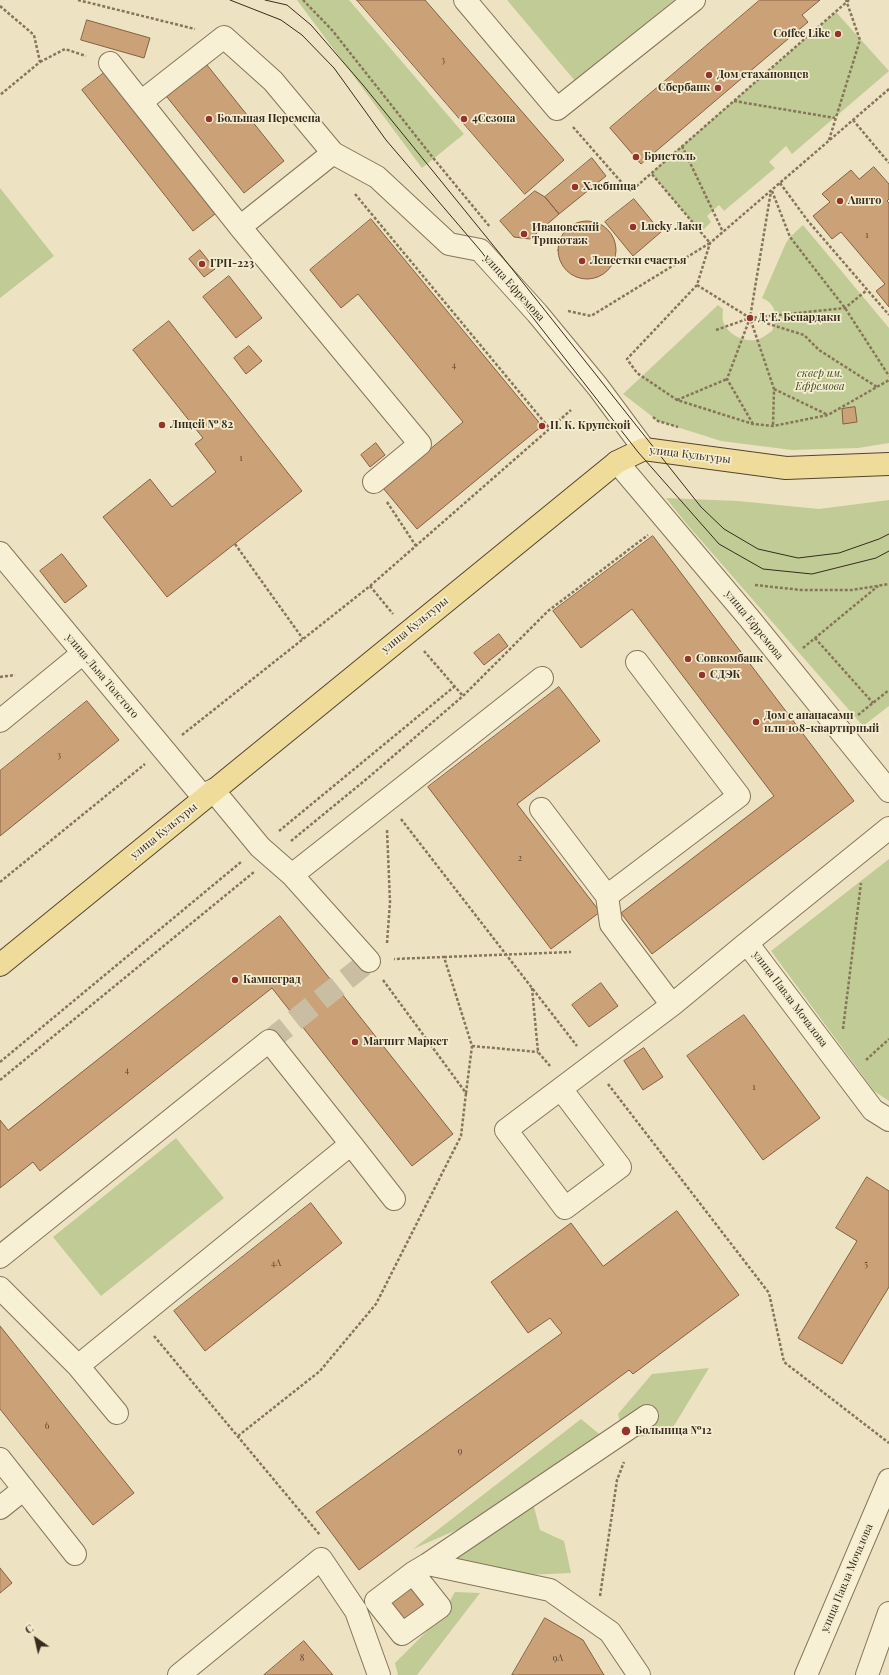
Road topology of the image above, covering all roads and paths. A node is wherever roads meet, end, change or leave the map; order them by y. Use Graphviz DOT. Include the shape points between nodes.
graph roads {
  1 [pos="78,0"];
  2 [pos="304,0"];
  3 [pos="465,0"];
  4 [pos="694,0"];
  5 [pos="848,1"];
  6 [pos="0,6"];
  7 [pos="224,37"];
  8 [pos="40,62"];
  9 [pos="110,63"];
  10 [pos="889,88"];
  11 [pos="0,94"];
  12 [pos="734,101"];
  13 [pos="141,102"];
  14 [pos="557,109"];
  15 [pos="835,118"];
  16 [pos="853,120"];
  17 [pos="829,140"];
  18 [pos="682,146"];
  19 [pos="333,153"];
  20 [pos="889,163"];
  21 [pos="651,173"];
  22 [pos="780,182"];
  23 [pos="351,190"];
  24 [pos="771,190"];
  25 [pos="240,227"];
  26 [pos="493,231"];
  27 [pos="723,232"];
  28 [pos="710,243"];
  29 [pos="697,285"];
  30 [pos="867,290"];
  31 [pos="845,308"];
  32 [pos="564,310"];
  33 [pos="889,315"];
  34 [pos="750,318"];
  35 [pos="716,330"];
  36 [pos="889,376"];
  37 [pos="727,379"];
  38 [pos="889,380"];
  39 [pos="877,387"];
  40 [pos="774,389"];
  41 [pos="677,400"];
  42 [pos="571,410"];
  43 [pos="828,415"];
  44 [pos="652,417"];
  45 [pos="753,424"];
  46 [pos="773,426"];
  47 [pos="679,428"];
  48 [pos="550,429"];
  49 [pos="644,449"];
  50 [pos="617,462"];
  51 [pos="889,464"];
  52 [pos="374,482"];
  53 [pos="650,533"];
  54 [pos="235,544"];
  55 [pos="416,546"];
  56 [pos="0,553"];
  57 [pos="889,584"];
  58 [pos="752,585"];
  59 [pos="878,586"];
  60 [pos="548,611"];
  61 [pos="815,638"];
  62 [pos="303,639"];
  63 [pos="83,653"];
  64 [pos="637,662"];
  65 [pos="785,663"];
  66 [pos="542,678"];
  67 [pos="455,686"];
  68 [pos="889,690"];
  69 [pos="873,703"];
  70 [pos="0,721"];
  71 [pos="840,730"];
  72 [pos="163,750"];
  73 [pos="369,778"];
  74 [pos="889,791"];
  75 [pos="208,794"];
  76 [pos="387,800"];
  77 [pos="541,809"];
  78 [pos="889,828"];
  79 [pos="260,847"];
  80 [pos="865,847"];
  81 [pos="292,875"];
  82 [pos="0,882"];
  83 [pos="607,896"];
  84 [pos="747,943"];
  85 [pos="571,952"];
  86 [pos="507,955"];
  87 [pos="444,957"];
  88 [pos="378,960"];
  89 [pos="0,965"];
  90 [pos="532,987"];
  91 [pos="672,1006"];
  92 [pos="843,1031"];
  93 [pos="889,1039"];
  94 [pos="472,1046"];
  95 [pos="538,1052"];
  96 [pos="0,1062"];
  97 [pos="863,1063"];
  98 [pos="592,1065"];
  99 [pos="552,1068"];
  100 [pos="561,1089"];
  101 [pos="466,1093"];
  102 [pos="889,1120"];
  103 [pos="351,1144"];
  104 [pos="394,1199"];
  105 [pos="0,1257"];
  106 [pos="0,1288"];
  107 [pos="138,1317"];
  108 [pos="78,1366"];
  109 [pos="117,1413"];
  110 [pos="647,1416"];
  111 [pos="238,1436"];
  112 [pos="889,1443"];
  113 [pos="626,1458"];
  114 [pos="0,1459"];
  115 [pos="889,1480"];
  116 [pos="24,1489"];
  117 [pos="0,1508"];
  118 [pos="321,1535"];
  119 [pos="75,1554"];
  120 [pos="889,1613"];
  121 [pos="597,1623"];
  122 [pos="179,1675"];
  123 [pos="379,1675"];
  124 [pos="639,1675"];
  125 [pos="806,1675"];
  126 [pos="867,1675"];
  1 -- 7 [label="path"];
  2 -- 26 [label="path" via="332,30"];
  3 -- 14 [label="street"];
  4 -- 14 [label="street"];
  5 -- 12 [label="path"];
  5 -- 15 [label="path" via="860,40"];
  6 -- 8 [label="path" via="34,35"];
  7 -- 13 [label="street"];
  7 -- 19 [label="street" via="273,81"];
  8 -- 9 [label="path" via="65,49"];
  8 -- 11 [label="path"];
  9 -- 13 [label="street"];
  10 -- 16 [label="path"];
  12 -- 15 [label="path"];
  12 -- 18 [label="path"];
  13 -- 25 [label="street"];
  14 -- 21 [label="path" via="630,192"];
  15 -- 17 [label="path"];
  16 -- 17 [label="path"];
  16 -- 20 [label="path"];
  17 -- 22 [label="path"];
  18 -- 21 [label="path"];
  18 -- 27 [label="path"];
  19 -- 25 [label="street"];
  19 -- 49 [label="street, улица Ефремова" via="377,177 449,244 480,250 598,387"];
  21 -- 28 [label="path"];
  22 -- 24 [label="path"];
  22 -- 30 [label="path" via="808,221"];
  23 -- 48 [label="path"];
  24 -- 27 [label="path"];
  24 -- 31 [label="path" via="790,237"];
  24 -- 34 [label="path"];
  25 -- 52 [label="street" via="420,444"];
  27 -- 28 [label="path"];
  28 -- 29 [label="path"];
  28 -- 32 [label="path" via="591,316"];
  29 -- 34 [label="path"];
  29 -- 41 [label="path" via="626,359 637,373"];
  30 -- 31 [label="path"];
  30 -- 33 [label="path"];
  31 -- 34 [label="path"];
  31 -- 36 [label="path"];
  34 -- 35 [label="path"];
  34 -- 37 [label="path"];
  34 -- 39 [label="path" via="804,336 819,350"];
  34 -- 40 [label="path"];
  37 -- 41 [label="path"];
  37 -- 45 [label="path"];
  38 -- 39 [label="path"];
  39 -- 43 [label="path"];
  40 -- 43 [label="path"];
  40 -- 46 [label="path"];
  41 -- 45 [label="path"];
  42 -- 48 [label="path"];
  43 -- 46 [label="path"];
  44 -- 47 [label="path"];
  45 -- 46 [label="path"];
  48 -- 55 [label="path"];
  49 -- 50 [label="main road, улица Культуры"];
  49 -- 51 [label="main road, улица Культуры" via="786,468"];
  50 -- 65 [label="street, улица Ефремова"];
  50 -- 75 [label="main road, улица Культуры"];
  52 -- 55 [label="path"];
  53 -- 60 [label="path"];
  54 -- 62 [label="path"];
  55 -- 62 [label="path"];
  56 -- 63 [label="street, улица Льва Толстого"];
  57 -- 59 [label="path"];
  58 -- 59 [label="path" via="801,590 852,590"];
  59 -- 61 [label="path"];
  61 -- 65 [label="path"];
  61 -- 69 [label="path"];
  62 -- 72 [label="path"];
  63 -- 70 [label="street"];
  63 -- 72 [label="street, улица Льва Толстого"];
  64 -- 83 [label="street" via="739,796"];
  65 -- 71 [label="street, улица Ефремова"];
  66 -- 76 [label="street"];
  67 -- 79 [label="path"];
  68 -- 69 [label="path"];
  69 -- 71 [label="path"];
  71 -- 74 [label="street, улица Ефремова"];
  72 -- 75 [label="street, улица Льва Толстого"];
  72 -- 82 [label="path"];
  73 -- 76 [label="path"];
  75 -- 79 [label="street, улица Льва Толстого"];
  75 -- 89 [label="main road, улица Культуры"];
  76 -- 81 [label="street"];
  76 -- 86 [label="path"];
  76 -- 88 [label="path" via="390,902"];
  77 -- 83 [label="street"];
  78 -- 80 [label="street, улица Павла Мочалова"];
  79 -- 81 [label="street, улица Льва Толстого"];
  79 -- 96 [label="path"];
  80 -- 84 [label="street, улица Павла Мочалова"];
  80 -- 92 [label="path"];
  81 -- 88 [label="street, улица Льва Толстого"];
  83 -- 91 [label="street" via="611,924"];
  84 -- 91 [label="street"];
  84 -- 102 [label="street, улица Павла Мочалова" via="874,1110"];
  85 -- 86 [label="path"];
  86 -- 87 [label="path"];
  86 -- 90 [label="path"];
  87 -- 88 [label="path"];
  87 -- 94 [label="path"];
  88 -- 101 [label="path"];
  90 -- 95 [label="path"];
  90 -- 98 [label="path"];
  91 -- 98 [label="street"];
  93 -- 97 [label="path"];
  94 -- 95 [label="path"];
  94 -- 101 [label="path"];
  95 -- 99 [label="path"];
  98 -- 100 [label="street"];
  98 -- 112 [label="path" via="770,1293 784,1362"];
  100 -- 100 [label="street" via="506,1130 565,1208 620,1167"];
  101 -- 111 [label="path" via="461,1136 376,1304 320,1371"];
  103 -- 104 [label="street"];
  103 -- 105 [label="street" via="269,1041"];
  103 -- 107 [label="street"];
  106 -- 108 [label="street"];
  107 -- 108 [label="street"];
  107 -- 111 [label="path"];
  108 -- 109 [label="street"];
  110 -- 121 [label="street" via="421,1569 550,1590"];
  111 -- 118 [label="path"];
  113 -- 121 [label="path" via="618,1480"];
  114 -- 116 [label="street"];
  115 -- 125 [label="street, улица Павла Мочалова"];
  116 -- 117 [label="street"];
  116 -- 119 [label="street"];
  120 -- 126 [label="street"];
  121 -- 124 [label="street" via="610,1632"];
  122 -- 123 [label="street" via="321,1559 356,1610"];
}
